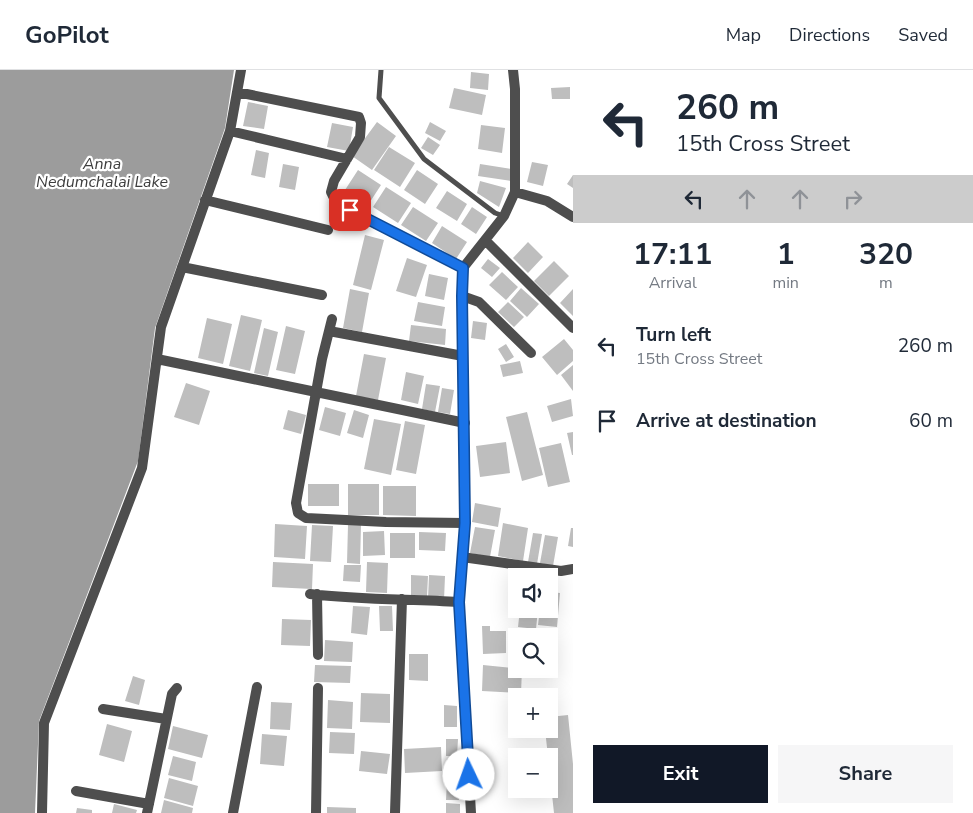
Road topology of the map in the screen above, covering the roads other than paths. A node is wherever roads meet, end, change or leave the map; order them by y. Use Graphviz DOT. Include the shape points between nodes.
graph roads {
  1 [pos="241,70"];
  2 [pos="381,70"];
  3 [pos="513,70"];
  4 [pos="238,92"];
  5 [pos="230,131"];
  6 [pos="348,159"];
  7 [pos="515,192"];
  8 [pos="205,200"];
  9 [pos="504,216"];
  10 [pos="573,217"];
  11 [pos="328,230"];
  12 [pos="485,240"];
  13 [pos="182,266"];
  14 [pos="463,268"];
  15 [pos="322,295"];
  16 [pos="462,296"];
  17 [pos="332,319"];
  18 [pos="573,328"];
  19 [pos="329,331"];
  20 [pos="531,353"];
  21 [pos="463,356"];
  22 [pos="157,359"];
  23 [pos="316,392"];
  24 [pos="464,423"];
  25 [pos="465,523"];
  26 [pos="462,557"];
  27 [pos="573,569"];
  28 [pos="402,599"];
  29 [pos="459,602"];
  30 [pos="318,655"];
  31 [pos="257,687"];
  32 [pos="177,688"];
  33 [pos="318,688"];
  34 [pos="103,708"];
  35 [pos="166,719"];
  36 [pos="76,791"];
  37 [pos="148,809"];
  38 [pos="42,813"];
  39 [pos="233,813"];
  40 [pos="316,813"];
  41 [pos="395,813"];
  42 [pos="471,813"];
  1 -- 4 [label="street"];
  2 -- 9 [label="lane" via="379,98 424,159 495,213"];
  3 -- 7 [label="street"];
  4 -- 5 [label="street"];
  4 -- 6 [label="street" via="359,117 360,137"];
  5 -- 6 [label="street"];
  5 -- 8 [label="street"];
  6 -- 14 [label="street" via="332,186 338,203"];
  7 -- 9 [label="street"];
  7 -- 10 [label="street" via="547,201"];
  8 -- 11 [label="street"];
  8 -- 13 [label="street"];
  9 -- 12 [label="street"];
  12 -- 14 [label="street"];
  12 -- 18 [label="street"];
  13 -- 15 [label="street"];
  13 -- 22 [label="street" via="161,327"];
  14 -- 16 [label="street"];
  16 -- 20 [label="street" via="479,302"];
  16 -- 21 [label="street"];
  17 -- 19 [label="street"];
  19 -- 21 [label="street"];
  19 -- 23 [label="street"];
  21 -- 24 [label="street"];
  22 -- 23 [label="street"];
  22 -- 38 [label="street" via="142,468 44,723"];
  23 -- 24 [label="street"];
  23 -- 25 [label="street" via="296,504 302,516"];
  24 -- 25 [label="street"];
  25 -- 26 [label="street"];
  26 -- 27 [label="street" via="561,571"];
  26 -- 29 [label="street"];
  28 -- 29 [label="street"];
  28 -- 30 [label="street" via="314,594"];
  28 -- 41 [label="street"];
  29 -- 42 [label="street"];
  31 -- 39 [label="street"];
  32 -- 35 [label="street" via="172,694"];
  33 -- 40 [label="street"];
  34 -- 35 [label="street"];
  35 -- 37 [label="street"];
  36 -- 37 [label="street"];
}
